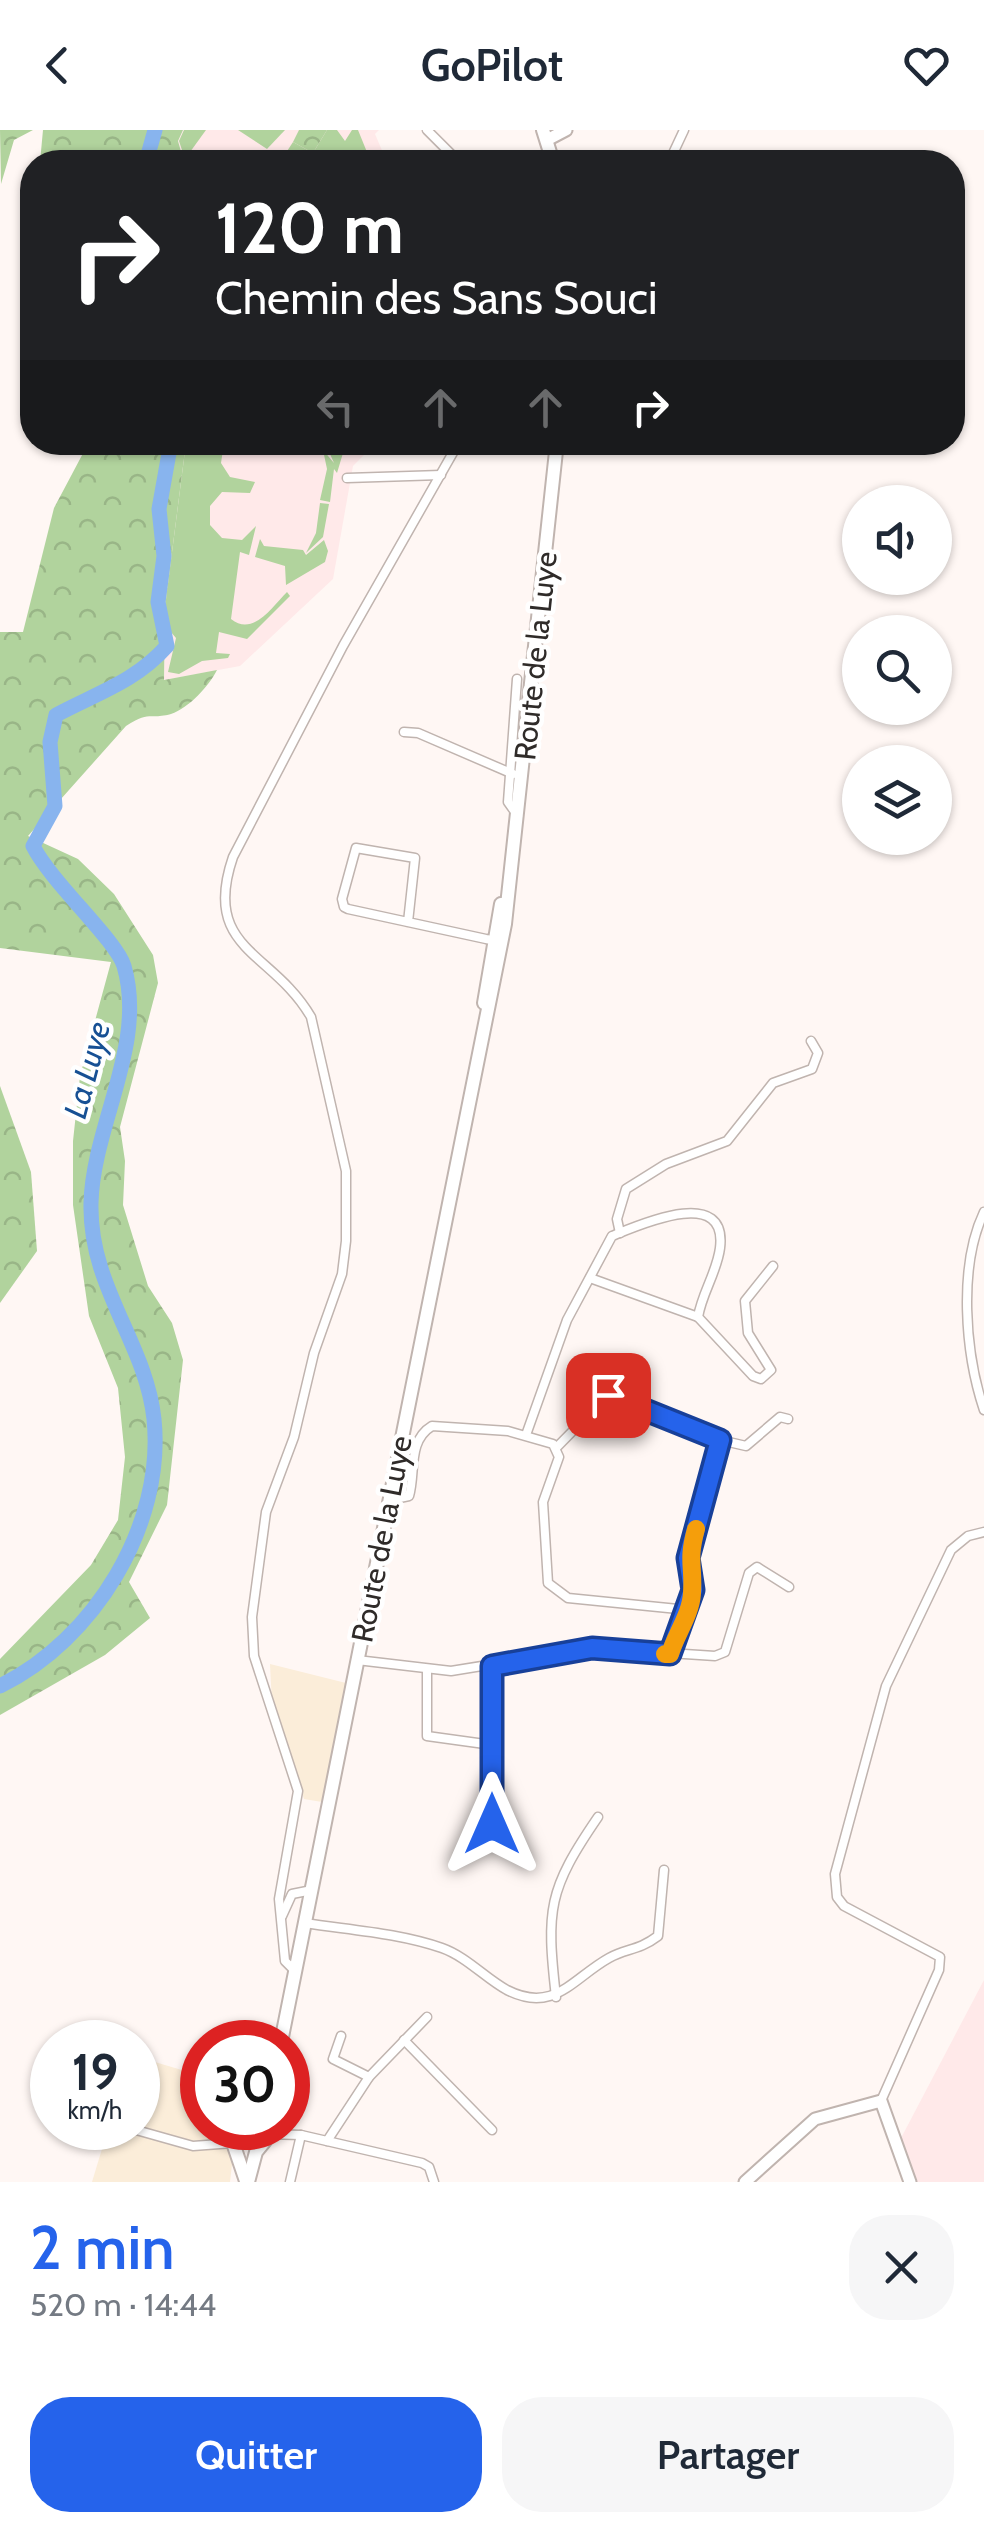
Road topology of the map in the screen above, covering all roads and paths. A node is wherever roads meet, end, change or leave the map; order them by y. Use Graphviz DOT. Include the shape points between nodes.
graph roads {
  1 [pos="427,130"];
  2 [pos="566,130"];
  3 [pos="545,135"];
  4 [pos="447,150"];
  5 [pos="452,455"];
  6 [pos="556,455"];
  7 [pos="442,475"];
  8 [pos="347,478"];
  9 [pos="517,679"];
  10 [pos="404,732"];
  11 [pos="512,774"];
  12 [pos="518,816"];
  13 [pos="408,922"];
  14 [pos="498,941"];
  15 [pos="811,1042"];
  16 [pos="984,1212"];
  17 [pos="620,1233"];
  18 [pos="773,1266"];
  19 [pos="590,1278"];
  20 [pos="698,1317"];
  21 [pos="984,1410"];
  22 [pos="788,1418"];
  23 [pos="526,1435"];
  24 [pos="720,1440"];
  25 [pos="556,1448"];
  26 [pos="390,1500"];
  27 [pos="984,1532"];
  28 [pos="788,1587"];
  29 [pos="688,1610"];
  30 [pos="670,1654"];
  31 [pos="357,1660"];
  32 [pos="492,1666"];
  33 [pos="427,1671"];
  34 [pos="492,1745"];
  35 [pos="598,1816"];
  36 [pos="492,1824"];
  37 [pos="664,1870"];
  38 [pos="312,1890"];
  39 [pos="281,1918"];
  40 [pos="305,1923"];
  41 [pos="296,1972"];
  42 [pos="556,1997"];
  43 [pos="427,2016"];
  44 [pos="285,2020"];
  45 [pos="341,2036"];
  46 [pos="404,2040"];
  47 [pos="369,2077"];
  48 [pos="881,2101"];
  49 [pos="492,2130"];
  50 [pos="310,2137"];
  51 [pos="327,2141"];
  52 [pos="237,2150"];
  53 [pos="248,2150"];
  54 [pos="297,2150"];
  55 [pos="256,2152"];
  56 [pos="247,2182"];
  57 [pos="290,2182"];
  58 [pos="434,2182"];
  59 [pos="745,2182"];
  60 [pos="910,2182"];
  1 -- 4 [label="street"];
  2 -- 3 [label="street"];
  5 -- 7 [label="street"];
  6 -- 12 [label="main road, Route de la Luye"];
  7 -- 8 [label="street"];
  7 -- 39 [label="street" via="342,646 223,887 224,909 239,943 300,998 311,1017 349,1212 342,1274 266,1512 252,1617 254,1656 298,1791"];
  9 -- 11 [label="street"];
  10 -- 11 [label="street"];
  11 -- 12 [label="street" via="509,808"];
  12 -- 14 [label="main road, Route de la Luye"];
  13 -- 13 [label="street" via="344,907 356,848 415,858"];
  13 -- 14 [label="street"];
  14 -- 26 [label="main road, Route de la Luye"];
  15 -- 17 [label="street" via="818,1054 812,1069 773,1083 727,1142 666,1164 626,1190"];
  16 -- 21 [label="street" via="971,1248 968,1352"];
  17 -- 19 [label="street"];
  17 -- 20 [label="street" via="680,1212 716,1226 720,1246"];
  18 -- 20 [label="street" via="745,1302 743,1319 769,1376 753,1376"];
  19 -- 20 [label="street"];
  19 -- 23 [label="street" via="567,1320"];
  22 -- 24 [label="street" via="780,1417 746,1446"];
  23 -- 25 [label="street"];
  23 -- 26 [label="street" via="426,1428 410,1466 412,1491"];
  24 -- 25 [label="street" via="608,1395"];
  24 -- 29 [label="street" via="688,1558"];
  25 -- 29 [label="street" via="543,1502 548,1583 568,1598"];
  26 -- 31 [label="main road, Route de la Luye"];
  27 -- 48 [label="street" via="951,1550 886,1686 835,1874 844,1906 940,1957"];
  28 -- 30 [label="street" via="756,1567 724,1652"];
  29 -- 30 [label="street"];
  30 -- 32 [label="street" via="592,1648"];
  31 -- 33 [label="street"];
  31 -- 38 [label="main road, Route de la Luye"];
  32 -- 33 [label="street"];
  32 -- 34 [label="street"];
  33 -- 34 [label="street" via="427,1736"];
  34 -- 36 [label="street"];
  35 -- 42 [label="street" via="552,1898"];
  37 -- 42 [label="street" via="658,1936 639,1950 610,1957"];
  38 -- 39 [label="street" via="292,1894"];
  38 -- 40 [label="main road, Route de la Luye"];
  39 -- 41 [label="street" via="285,1961"];
  40 -- 41 [label="main road, Route de la Luye"];
  40 -- 42 [label="street" via="425,1942 509,1991"];
  41 -- 44 [label="main road, Route de la Luye"];
  43 -- 46 [label="street"];
  45 -- 47 [label="street" via="334,2059"];
  46 -- 47 [label="street"];
  46 -- 49 [label="street"];
  47 -- 51 [label="street"];
  48 -- 59 [label="street" via="815,2120"];
  48 -- 60 [label="street"];
  50 -- 51 [label="street"];
  51 -- 58 [label="street" via="422,2163"];
  52 -- 56 [label="main road"];
  53 -- 55 [label="main road"];
  54 -- 57 [label="street"];
  55 -- 56 [label="main road"];
}
